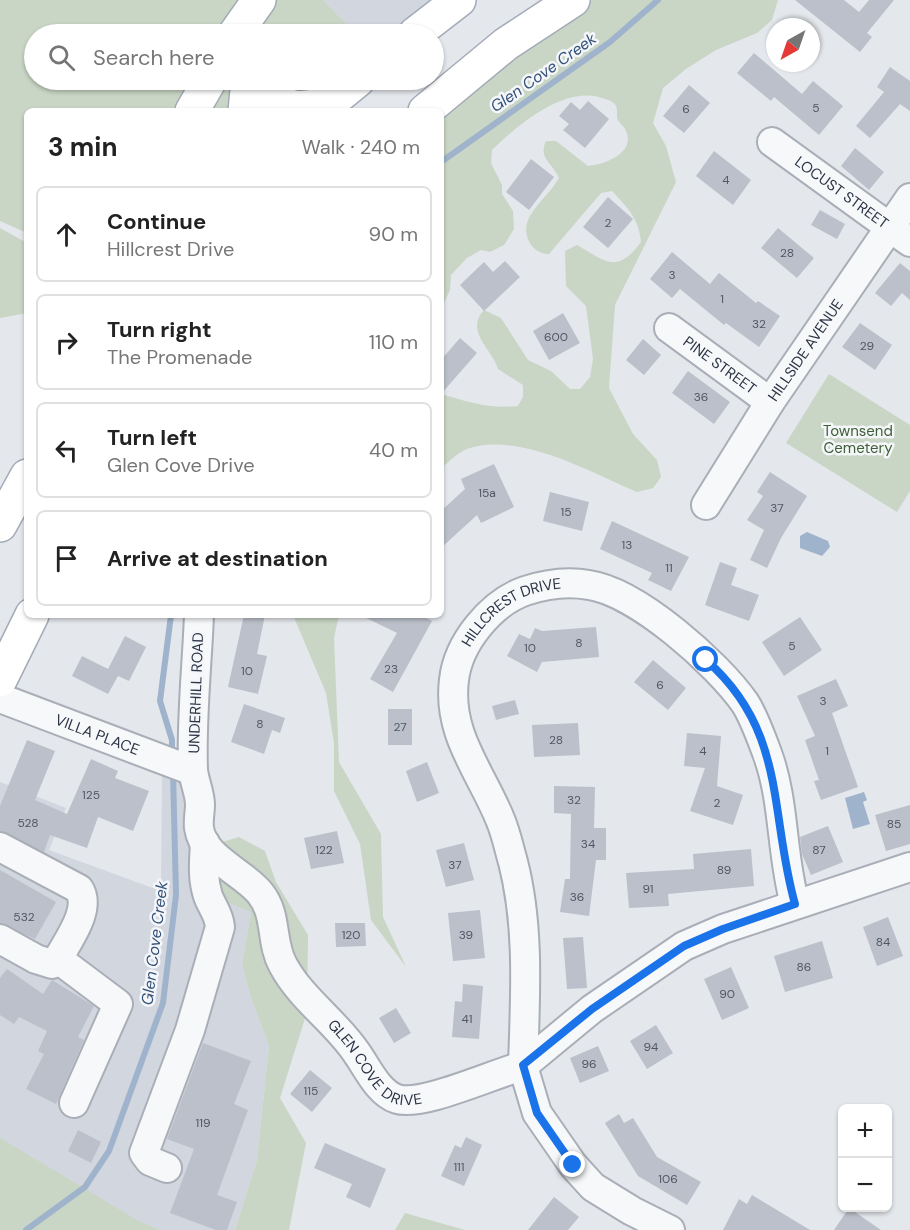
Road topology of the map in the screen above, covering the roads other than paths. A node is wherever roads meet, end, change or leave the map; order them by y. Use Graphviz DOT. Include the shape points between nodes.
graph roads {
  1 [pos="259,0"];
  2 [pos="267,0"];
  3 [pos="459,0"];
  4 [pos="573,0"];
  5 [pos="242,24"];
  6 [pos="258,24"];
  7 [pos="428,24"];
  8 [pos="204,90"];
  9 [pos="247,90"];
  10 [pos="270,90"];
  11 [pos="345,90"];
  12 [pos="326,105"];
  13 [pos="194,108"];
  14 [pos="245,108"];
  15 [pos="296,108"];
  16 [pos="429,108"];
  17 [pos="772,142"];
  18 [pos="910,198"];
  19 [pos="900,234"];
  20 [pos="669,328"];
  21 [pos="770,402"];
  22 [pos="24,481"];
  23 [pos="706,505"];
  24 [pos="0,525"];
  25 [pos="31,618"];
  26 [pos="199,618"];
  27 [pos="0,680"];
  28 [pos="0,698"];
  29 [pos="179,766"];
  30 [pos="205,843"];
  31 [pos="0,847"];
  32 [pos="910,867"];
  33 [pos="795,904"];
  34 [pos="0,939"];
  35 [pos="58,959"];
  36 [pos="523,1065"];
  37 [pos="74,1103"];
  38 [pos="167,1168"];
  39 [pos="670,1230"];
  1 -- 5 [label="main road"];
  2 -- 6 [label="main road"];
  3 -- 7 [label="main road"];
  4 -- 16 [label="main road" via="506,45"];
  8 -- 13 [label="main road"];
  9 -- 14 [label="main road"];
  10 -- 15 [label="main road"];
  11 -- 12 [label="main road"];
  17 -- 19 [label="street, LOCUST STREET"];
  18 -- 19 [label="street, HILLSIDE AVENUE"];
  19 -- 21 [label="street, HILLSIDE AVENUE"];
  20 -- 21 [label="street, PINE STREET"];
  21 -- 23 [label="street, HILLSIDE AVENUE"];
  22 -- 24 [label="main road"];
  25 -- 27 [label="main road"];
  26 -- 29 [label="street, UNDERHILL ROAD"];
  28 -- 29 [label="street, VILLA PLACE"];
  29 -- 30 [label="street" via="201,803 199,829"];
  30 -- 36 [label="street, GLEN COVE DRIVE" via="259,891 273,914 283,966 355,1049 387,1094 399,1100 418,1100"];
  30 -- 38 [label="street" via="203,875 208,897 219,914 220,927 190,1030 144,1153 150,1161"];
  31 -- 35 [label="street" via="79,889 83,895 83,909"];
  32 -- 33 [label="street"];
  33 -- 36 [label="street" via="684,946 592,1009"];
  33 -- 36 [label="street, HILLCREST DRIVE" via="787,877 778,798 768,755 746,706 723,674 674,630 604,589 562,583 516,594 492,611 466,643 454,678 453,704 462,745 501,820 514,865 525,950"];
  34 -- 35 [label="street" via="36,959 51,964"];
  35 -- 37 [label="street" via="118,1004"];
  36 -- 39 [label="street" via="537,1113 573,1165 593,1187"];
}
